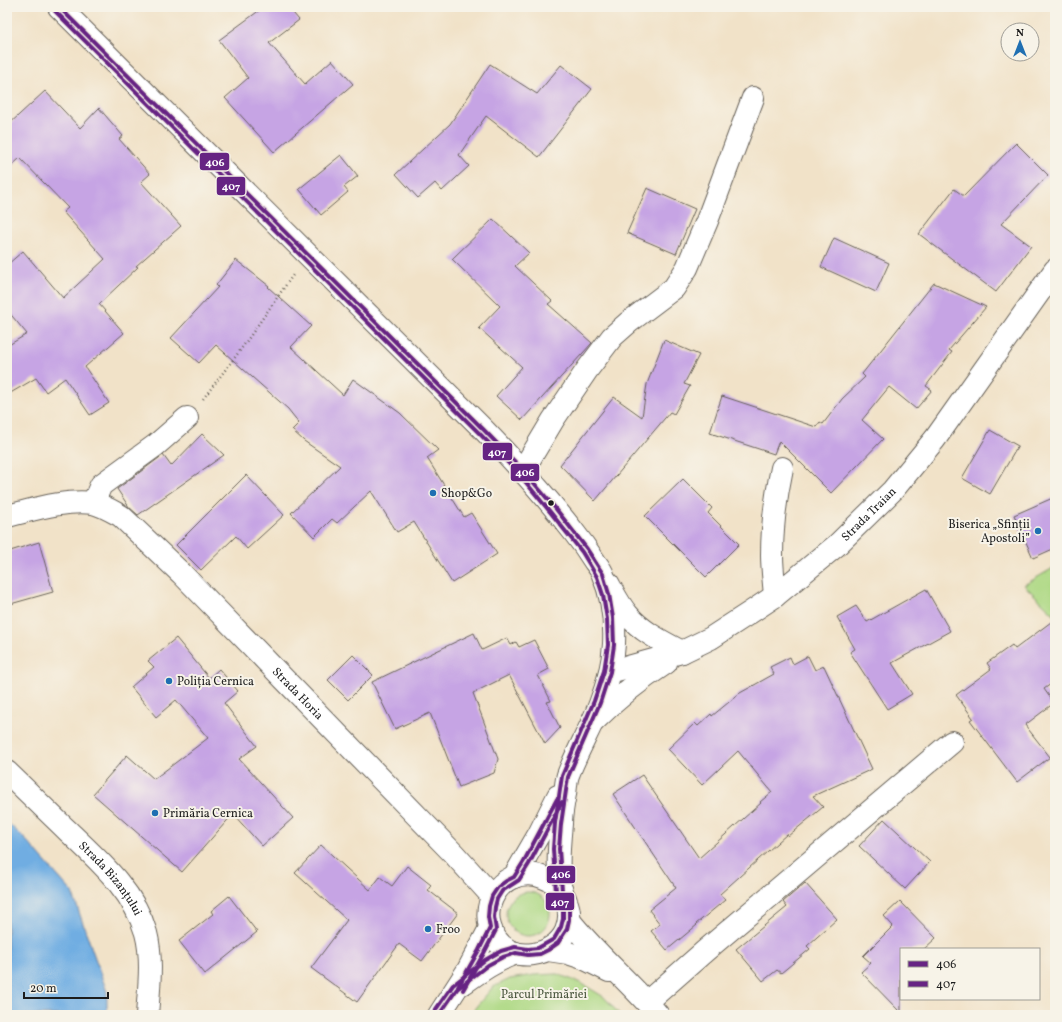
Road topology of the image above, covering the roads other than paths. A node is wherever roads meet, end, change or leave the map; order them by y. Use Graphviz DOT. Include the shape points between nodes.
graph roads {
  1 [pos="59,7"];
  2 [pos="753,98"];
  3 [pos="1055,270"];
  4 [pos="187,418"];
  5 [pos="782,468"];
  6 [pos="522,470"];
  7 [pos="94,503"];
  8 [pos="7,516"];
  9 [pos="603,574"];
  10 [pos="775,596"];
  11 [pos="682,652"];
  12 [pos="610,672"];
  13 [pos="592,723"];
  14 [pos="952,742"];
  15 [pos="7,772"];
  16 [pos="568,776"];
  17 [pos="514,877"];
  18 [pos="562,891"];
  19 [pos="492,896"];
  20 [pos="569,920"];
  21 [pos="490,928"];
  22 [pos="548,950"];
  23 [pos="516,953"];
  24 [pos="627,982"];
  25 [pos="457,989"];
  26 [pos="652,1009"];
  27 [pos="147,1015"];
  28 [pos="439,1015"];
  1 -- 6 [label="street"];
  2 -- 6 [label="street" via="687,268 674,288 612,337 553,420"];
  3 -- 10 [label="street, Strada Traian" via="935,439 893,490 837,545"];
  4 -- 7 [label="street" via="156,445 100,485"];
  5 -- 10 [label="street" via="776,495 773,531"];
  6 -- 9 [label="street" via="556,509"];
  7 -- 8 [label="street" via="72,503"];
  7 -- 19 [label="street, Strada Horia" via="121,516 182,574 453,852"];
  9 -- 11 [label="street" via="628,615 640,627"];
  9 -- 12 [label="street" via="613,618 614,645"];
  10 -- 11 [label="street, Strada Traian" via="711,638"];
  11 -- 12 [label="street, Strada Traian"];
  11 -- 13 [label="street" via="646,675"];
  12 -- 13 [label="street"];
  13 -- 16 [label="street"];
  14 -- 26 [label="street" via="705,951"];
  15 -- 27 [label="street, Strada Bizanțului" via="107,868 128,895 140,916 149,948"];
  16 -- 17 [label="street"];
  16 -- 18 [label="street" via="560,836"];
  17 -- 18 [label="street" via="524,874 544,877 554,882"];
  17 -- 19 [label="street" via="506,881"];
  18 -- 20 [label="street" via="569,908"];
  19 -- 21 [label="street" via="488,917"];
  20 -- 22 [label="street" via="567,929 558,943"];
  20 -- 24 [label="street"];
  21 -- 23 [label="street" via="501,945"];
  21 -- 25 [label="street"];
  22 -- 23 [label="street" via="540,954"];
  22 -- 24 [label="street" via="583,958"];
  23 -- 25 [label="street" via="488,965"];
  24 -- 26 [label="street"];
  25 -- 28 [label="street"];
}
